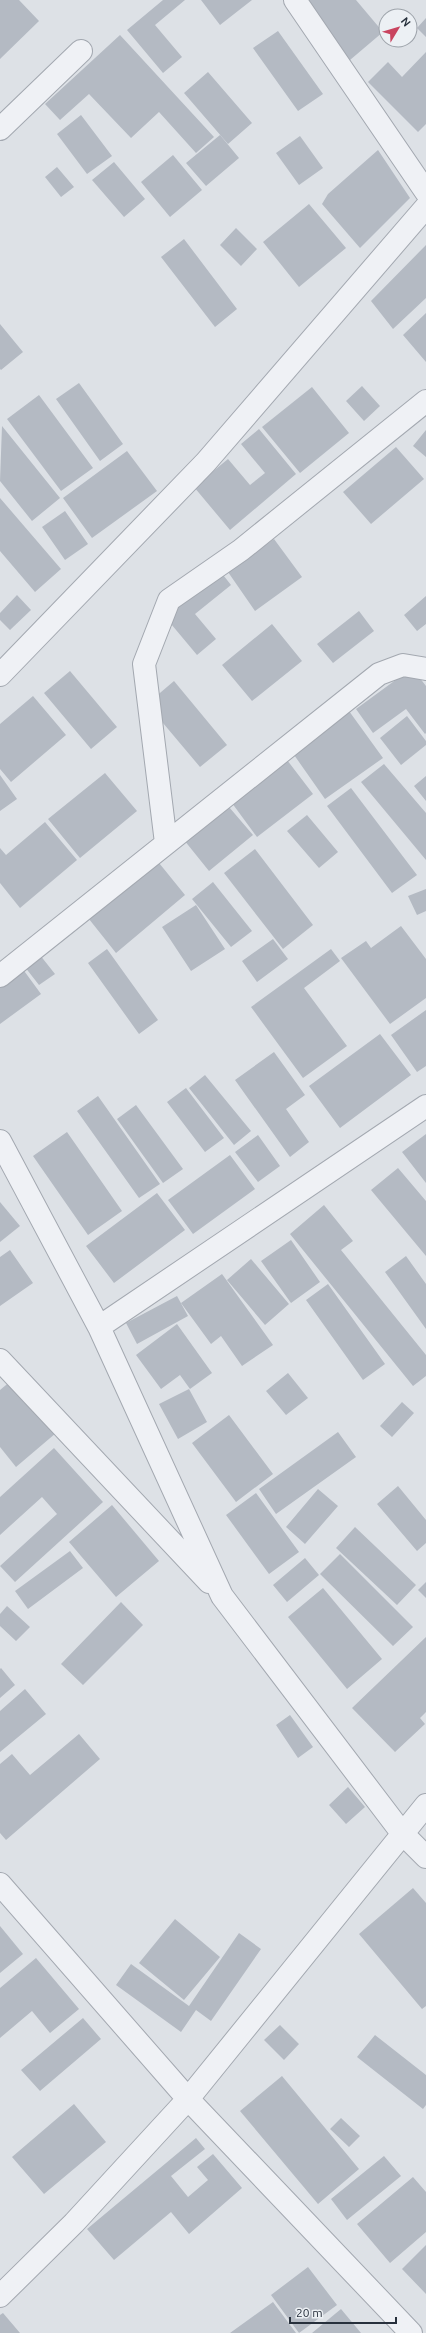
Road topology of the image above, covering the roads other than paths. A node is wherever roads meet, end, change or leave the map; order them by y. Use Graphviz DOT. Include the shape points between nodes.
graph roads {
  1 [pos="295,0"];
  2 [pos="81,51"];
  3 [pos="0,129"];
  4 [pos="426,192"];
  5 [pos="426,207"];
  6 [pos="426,401"];
  7 [pos="426,669"];
  8 [pos="0,675"];
  9 [pos="166,843"];
  10 [pos="0,976"];
  11 [pos="426,1106"];
  12 [pos="0,1140"];
  13 [pos="99,1328"];
  14 [pos="0,1360"];
  15 [pos="222,1596"];
  16 [pos="426,1805"];
  17 [pos="402,1833"];
  18 [pos="426,1857"];
  19 [pos="0,1884"];
  20 [pos="188,2099"];
  21 [pos="0,2296"];
  22 [pos="411,2333"];
  1 -- 4 [label="street"];
  2 -- 3 [label="street"];
  5 -- 8 [label="street" via="206,462"];
  6 -- 9 [label="street" via="241,550 169,600 144,664"];
  7 -- 9 [label="street" via="404,665 379,674"];
  9 -- 10 [label="street"];
  11 -- 13 [label="street"];
  12 -- 13 [label="street"];
  13 -- 15 [label="street"];
  14 -- 15 [label="street"];
  15 -- 17 [label="street"];
  16 -- 17 [label="street"];
  17 -- 18 [label="street"];
  17 -- 20 [label="street"];
  19 -- 20 [label="street"];
  20 -- 21 [label="street" via="74,2223"];
  20 -- 22 [label="street"];
}
